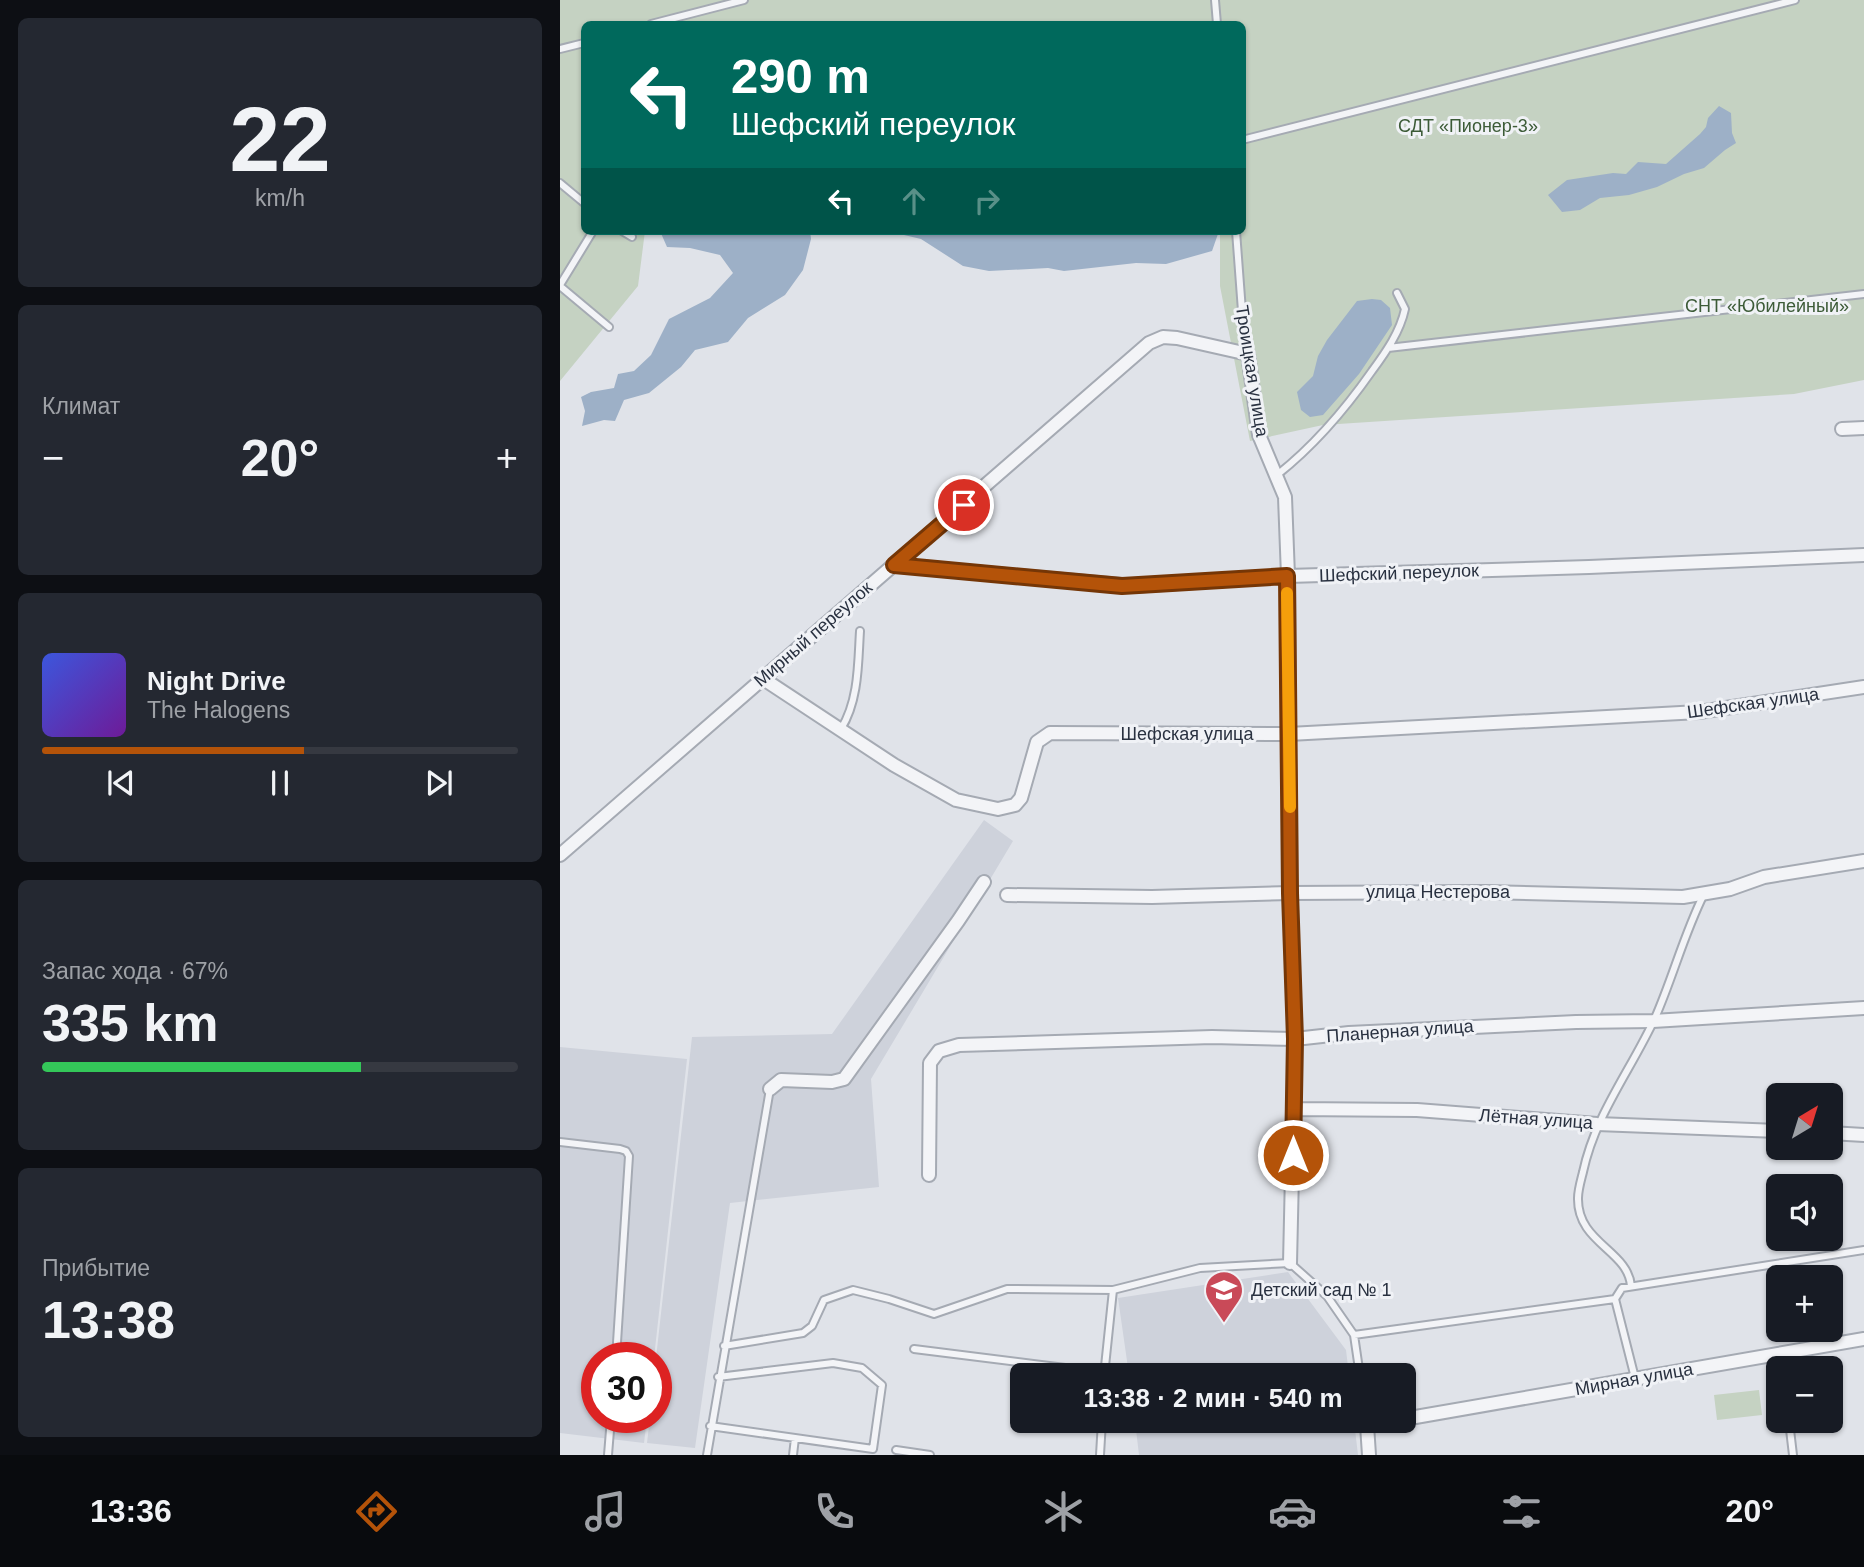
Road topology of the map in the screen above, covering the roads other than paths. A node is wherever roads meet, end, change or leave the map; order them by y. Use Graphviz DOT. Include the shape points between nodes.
graph roads {
  1 [pos="744,0"];
  2 [pos="1215,0"];
  3 [pos="1795,0"];
  4 [pos="663,21"];
  5 [pos="1217,21"];
  6 [pos="581,44"];
  7 [pos="560,49"];
  8 [pos="1246,139"];
  9 [pos="560,183"];
  10 [pos="581,200"];
  11 [pos="591,235"];
  12 [pos="629,235"];
  13 [pos="1236,235"];
  14 [pos="632,237"];
  15 [pos="560,285"];
  16 [pos="1397,293"];
  17 [pos="1864,294"];
  18 [pos="609,327"];
  19 [pos="1388,348"];
  20 [pos="1248,354"];
  21 [pos="1864,428"];
  22 [pos="1842,429"];
  23 [pos="1277,475"];
  24 [pos="1864,555"];
  25 [pos="894,565"];
  26 [pos="1287,576"];
  27 [pos="860,631"];
  28 [pos="762,678"];
  29 [pos="1864,687"];
  30 [pos="841,729"];
  31 [pos="1289,734"];
  32 [pos="560,855"];
  33 [pos="1864,860"];
  34 [pos="984,882"];
  35 [pos="1290,893"];
  36 [pos="1704,894"];
  37 [pos="1007,895"];
  38 [pos="1864,1008"];
  39 [pos="1653,1021"];
  40 [pos="1295,1039"];
  41 [pos="770,1089"];
  42 [pos="1293,1109"];
  43 [pos="1597,1124"];
  44 [pos="1766,1131"];
  45 [pos="1843,1134"];
  46 [pos="1864,1135"];
  47 [pos="560,1142"];
  48 [pos="929,1175"];
  49 [pos="1864,1250"];
  50 [pos="1290,1263"];
  51 [pos="1631,1286"];
  52 [pos="1113,1290"];
  53 [pos="1615,1299"];
  54 [pos="1354,1335"];
  55 [pos="1864,1339"];
  56 [pos="617,1342"];
  57 [pos="724,1346"];
  58 [pos="914,1349"];
  59 [pos="1781,1353"];
  60 [pos="1781,1356"];
  61 [pos="1021,1363"];
  62 [pos="1106,1363"];
  63 [pos="1358,1363"];
  64 [pos="718,1377"];
  65 [pos="1635,1378"];
  66 [pos="1416,1417"];
  67 [pos="710,1426"];
  68 [pos="610,1433"];
  69 [pos="1101,1433"];
  70 [pos="1367,1433"];
  71 [pos="1790,1433"];
  72 [pos="795,1438"];
  73 [pos="896,1450"];
  74 [pos="608,1455"];
  75 [pos="706,1455"];
  76 [pos="793,1455"];
  77 [pos="930,1455"];
  78 [pos="1100,1455"];
  79 [pos="1369,1455"];
  80 [pos="1793,1455"];
  1 -- 4 [label="lane"];
  2 -- 5 [label="lane"];
  3 -- 8 [label="lane"];
  6 -- 7 [label="lane"];
  9 -- 10 [label="lane"];
  11 -- 15 [label="lane"];
  12 -- 14 [label="lane"];
  13 -- 20 [label="lane, Троицкая улица"];
  15 -- 18 [label="lane"];
  16 -- 19 [label="lane" via="1405,309"];
  17 -- 19 [label="lane"];
  19 -- 23 [label="lane" via="1345,410"];
  20 -- 23 [label="street, Троицкая улица" via="1259,435"];
  20 -- 25 [label="street, Мирный переулок" via="1177,338 1149,343"];
  21 -- 22 [label="street"];
  23 -- 26 [label="street, Троицкая улица" via="1285,498"];
  24 -- 26 [label="street, Шефский переулок"];
  25 -- 26 [label="street, Шефский переулок" via="1122,586"];
  25 -- 28 [label="street, Мирный переулок"];
  26 -- 31 [label="street, Троицкая улица"];
  27 -- 30 [label="lane" via="855,691"];
  28 -- 30 [label="street, Шефская улица"];
  28 -- 32 [label="street, Мирный переулок"];
  29 -- 31 [label="street, Шефская улица" via="1699,712"];
  30 -- 31 [label="street, Шефская улица" via="956,800 998,809 1015,805 1021,798 1037,742 1050,733"];
  31 -- 35 [label="street, Троицкая улица"];
  33 -- 36 [label="street, улица Нестерова" via="1764,877"];
  34 -- 41 [label="street" via="844,1079 781,1080"];
  35 -- 36 [label="street, улица Нестерова"];
  35 -- 37 [label="street, улица Нестерова"];
  35 -- 40 [label="street, Троицкая улица"];
  36 -- 39 [label="lane"];
  38 -- 39 [label="street, Планерная улица"];
  39 -- 40 [label="street, Планерная улица"];
  39 -- 43 [label="lane"];
  40 -- 42 [label="street, Троицкая улица"];
  40 -- 48 [label="street, Планерная улица" via="979,1043 939,1051 930,1063"];
  41 -- 57 [label="lane"];
  42 -- 43 [label="street, Лётная улица" via="1417,1111"];
  42 -- 50 [label="street, Троицкая улица"];
  43 -- 44 [label="street, Лётная улица"];
  43 -- 51 [label="lane" via="1578,1198 1580,1214 1590,1234 1628,1271"];
  45 -- 46 [label="street"];
  47 -- 56 [label="lane" via="620,1149 629,1156"];
  49 -- 51 [label="lane"];
  50 -- 52 [label="lane" via="1200,1268"];
  50 -- 54 [label="lane" via="1327,1296"];
  51 -- 53 [label="lane" via="1622,1288"];
  52 -- 57 [label="lane" via="1007,1289 934,1314 853,1290 824,1300 812,1326 803,1333"];
  52 -- 62 [label="lane"];
  53 -- 54 [label="lane"];
  53 -- 65 [label="lane"];
  54 -- 63 [label="lane"];
  55 -- 59 [label="street, Мирная улица"];
  57 -- 64 [label="lane"];
  58 -- 61 [label="lane"];
  59 -- 60 [label="lane"];
  59 -- 65 [label="street, Мирная улица"];
  64 -- 67 [label="lane"];
  64 -- 72 [label="lane" via="833,1363 862,1368 881,1385 873,1449"];
  65 -- 66 [label="street, Мирная улица"];
  67 -- 72 [label="lane"];
  67 -- 75 [label="lane"];
  68 -- 74 [label="lane"];
  69 -- 78 [label="lane"];
  70 -- 79 [label="street"];
  71 -- 80 [label="lane"];
  72 -- 76 [label="lane"];
  73 -- 77 [label="lane"];
}
